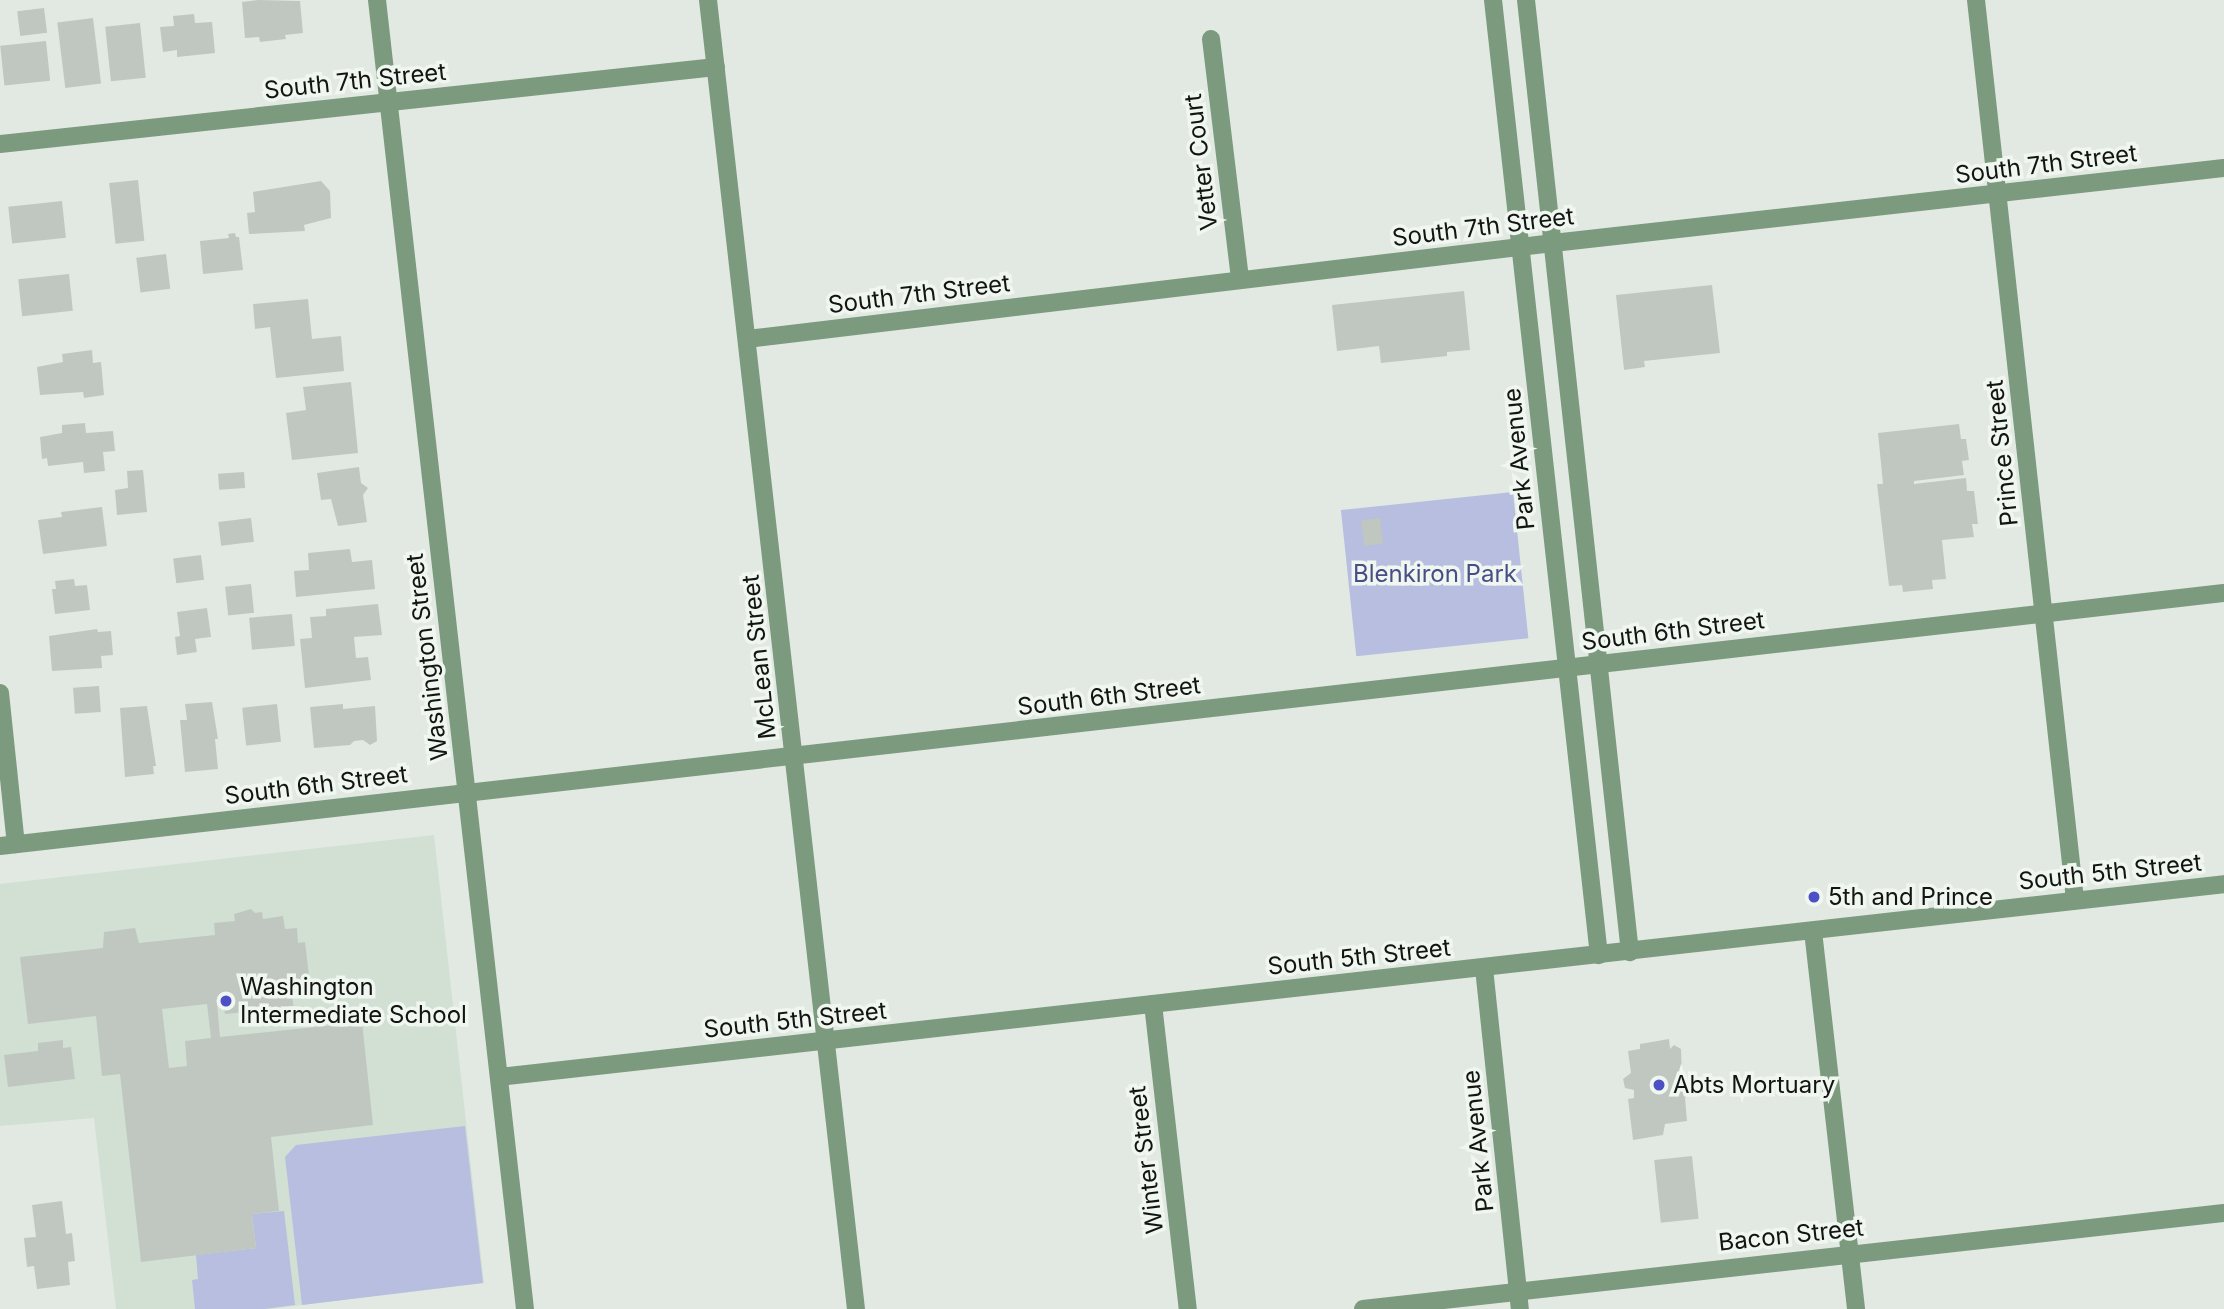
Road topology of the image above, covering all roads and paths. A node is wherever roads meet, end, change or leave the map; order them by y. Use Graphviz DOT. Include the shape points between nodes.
graph roads {
  1 [pos="377,0"];
  2 [pos="708,0"];
  3 [pos="1493,0"];
  4 [pos="1526,0"];
  5 [pos="1976,0"];
  6 [pos="1211,39"];
  7 [pos="716,67"];
  8 [pos="388,102"];
  9 [pos="0,144"];
  10 [pos="2224,168"];
  11 [pos="1998,195"];
  12 [pos="1553,243"];
  13 [pos="1521,247"];
  14 [pos="1240,279"];
  15 [pos="747,339"];
  16 [pos="2224,593"];
  17 [pos="2045,613"];
  18 [pos="1600,664"];
  19 [pos="1566,668"];
  20 [pos="0,693"];
  21 [pos="794,757"];
  22 [pos="467,792"];
  23 [pos="8,845"];
  24 [pos="2224,884"];
  25 [pos="2075,900"];
  26 [pos="1813,931"];
  27 [pos="1630,952"];
  28 [pos="1599,955"];
  29 [pos="1483,968"];
  30 [pos="1153,1004"];
  31 [pos="826,1041"];
  32 [pos="499,1077"];
  33 [pos="2224,1213"];
  34 [pos="1850,1253"];
  35 [pos="1519,1300"];
  36 [pos="524,1309"];
  37 [pos="856,1309"];
  38 [pos="1188,1309"];
  39 [pos="1363,1309"];
  40 [pos="1856,1309"];
  1 -- 8 [label="street, Washington Street"];
  2 -- 7 [label="street, McLean Street"];
  3 -- 13 [label="street, Park Avenue"];
  4 -- 12 [label="street"];
  5 -- 11 [label="street, Prince Street"];
  6 -- 14 [label="street, Vetter Court"];
  7 -- 8 [label="street, South 7th Street"];
  7 -- 15 [label="street, McLean Street"];
  8 -- 9 [label="street, South 7th Street"];
  8 -- 22 [label="street, Washington Street"];
  10 -- 11 [label="street, South 7th Street"];
  11 -- 12 [label="street, South 7th Street"];
  11 -- 17 [label="street, Prince Street"];
  12 -- 13 [label="street, South 7th Street"];
  12 -- 18 [label="street"];
  13 -- 14 [label="street, South 7th Street"];
  13 -- 19 [label="street, Park Avenue"];
  14 -- 15 [label="street, South 7th Street"];
  15 -- 21 [label="street, McLean Street"];
  16 -- 17 [label="street, South 6th Street"];
  17 -- 18 [label="street, South 6th Street"];
  17 -- 25 [label="street, Prince Street"];
  18 -- 19 [label="street, South 6th Street"];
  18 -- 27 [label="street"];
  19 -- 21 [label="street, South 6th Street"];
  19 -- 28 [label="street, Park Avenue"];
  20 -- 23 [label="street"];
  21 -- 22 [label="street, South 6th Street"];
  21 -- 31 [label="street, McLean Street"];
  22 -- 23 [label="street, South 6th Street"];
  22 -- 32 [label="street, Washington Street"];
  24 -- 25 [label="street, South 5th Street"];
  25 -- 26 [label="street, South 5th Street"];
  26 -- 27 [label="street, South 5th Street"];
  26 -- 34 [label="street"];
  27 -- 28 [label="street, South 5th Street"];
  28 -- 29 [label="street, South 5th Street"];
  29 -- 30 [label="street, South 5th Street"];
  29 -- 35 [label="street, Park Avenue"];
  30 -- 31 [label="street, South 5th Street"];
  30 -- 38 [label="street, Winter Street"];
  31 -- 32 [label="street, South 5th Street"];
  31 -- 37 [label="street, McLean Street"];
  32 -- 36 [label="street, Washington Street"];
  33 -- 34 [label="street, Bacon Street"];
  34 -- 35 [label="street, Bacon Street"];
  34 -- 40 [label="street"];
  35 -- 39 [label="street, Bacon Street"];
}
